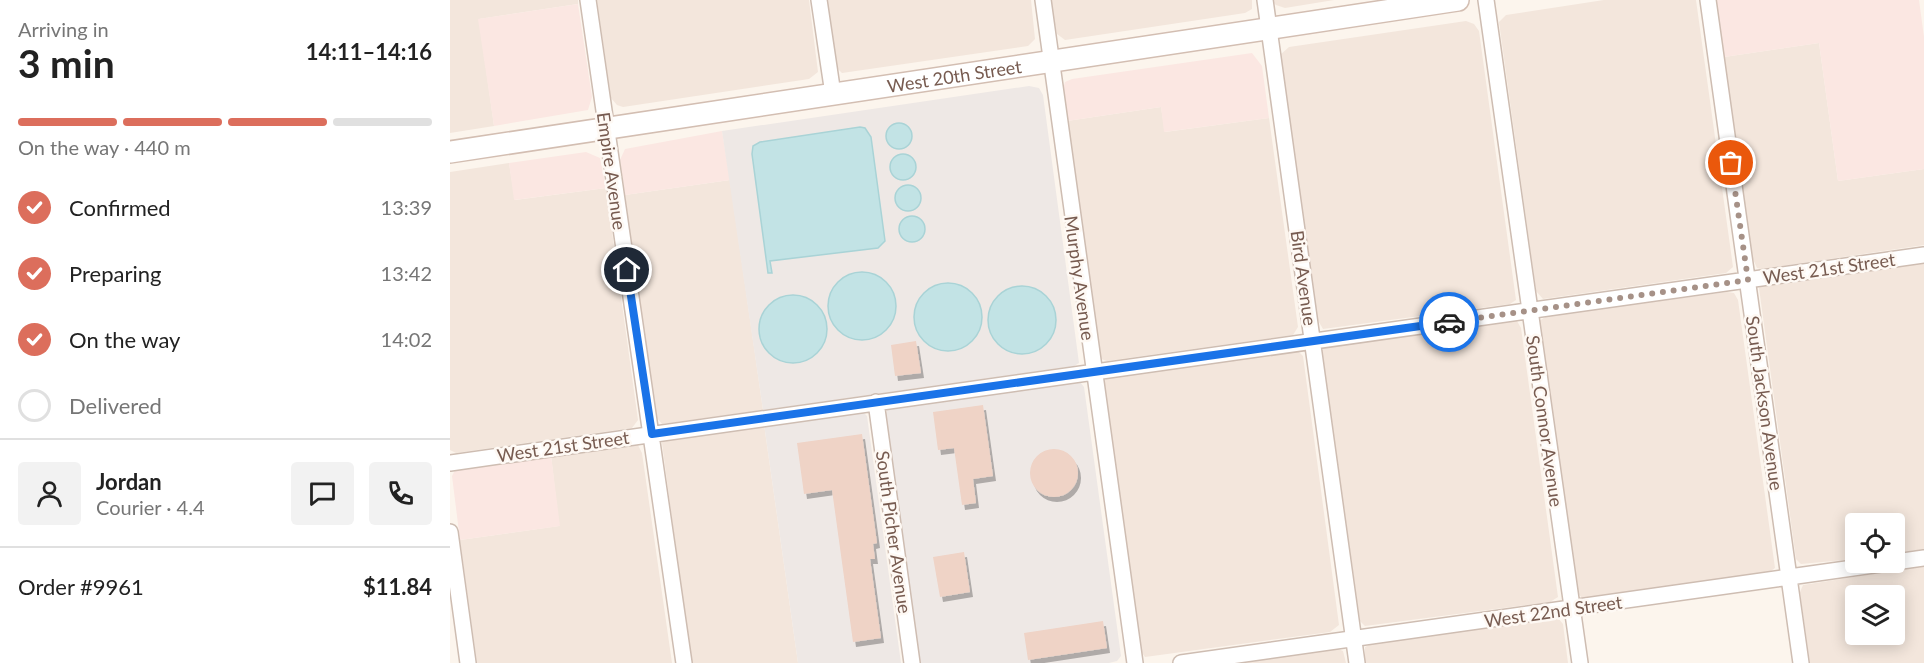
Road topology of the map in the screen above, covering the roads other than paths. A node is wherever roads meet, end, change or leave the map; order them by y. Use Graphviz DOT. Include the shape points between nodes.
graph roads {
  1 [pos="588,0"];
  2 [pos="819,0"];
  3 [pos="1043,0"];
  4 [pos="1265,0"];
  5 [pos="1458,0"];
  6 [pos="1486,0"];
  7 [pos="1708,0"];
  8 [pos="1269,28"];
  9 [pos="1051,61"];
  10 [pos="832,94"];
  11 [pos="605,128"];
  12 [pos="450,152"];
  13 [pos="1924,255"];
  14 [pos="1748,280"];
  15 [pos="1529,311"];
  16 [pos="1313,341"];
  17 [pos="1093,371"];
  18 [pos="876,402"];
  19 [pos="652,434"];
  20 [pos="450,463"];
  21 [pos="450,532"];
  22 [pos="1924,558"];
  23 [pos="1789,578"];
  24 [pos="1572,608"];
  25 [pos="1354,638"];
  26 [pos="468,663"];
  27 [pos="684,663"];
  28 [pos="912,663"];
  29 [pos="1134,663"];
  30 [pos="1181,663"];
  31 [pos="1357,663"];
  32 [pos="1580,663"];
  33 [pos="1801,663"];
  1 -- 11 [label="street, Empire Avenue"];
  2 -- 10 [label="street"];
  3 -- 9 [label="street, Murphy Avenue"];
  4 -- 8 [label="street, Bird Avenue"];
  5 -- 8 [label="main road, West 20th Street"];
  6 -- 15 [label="street, South Connor Avenue"];
  7 -- 14 [label="street, South Jackson Avenue"];
  8 -- 9 [label="main road, West 20th Street"];
  8 -- 16 [label="street, Bird Avenue"];
  9 -- 10 [label="main road, West 20th Street"];
  9 -- 17 [label="street, Murphy Avenue"];
  10 -- 11 [label="main road, West 20th Street"];
  11 -- 12 [label="main road, West 20th Street"];
  11 -- 19 [label="street, Empire Avenue"];
  13 -- 14 [label="street, West 21st Street"];
  14 -- 15 [label="street, West 21st Street"];
  14 -- 23 [label="street, South Jackson Avenue"];
  15 -- 16 [label="street, West 21st Street"];
  15 -- 24 [label="street, South Connor Avenue"];
  16 -- 17 [label="street, West 21st Street"];
  16 -- 25 [label="street, Bird Avenue"];
  17 -- 18 [label="street, West 21st Street"];
  17 -- 29 [label="street, Murphy Avenue"];
  18 -- 19 [label="street, West 21st Street"];
  18 -- 28 [label="street, South Picher Avenue"];
  19 -- 20 [label="street, West 21st Street"];
  19 -- 27 [label="street, Empire Avenue"];
  21 -- 26 [label="street"];
  22 -- 23 [label="street, West 22nd Street"];
  23 -- 24 [label="street, West 22nd Street"];
  23 -- 33 [label="street, South Jackson Avenue"];
  24 -- 25 [label="street, West 22nd Street"];
  24 -- 32 [label="street, South Connor Avenue"];
  25 -- 30 [label="street, West 22nd Street"];
  25 -- 31 [label="street, Bird Avenue"];
}
